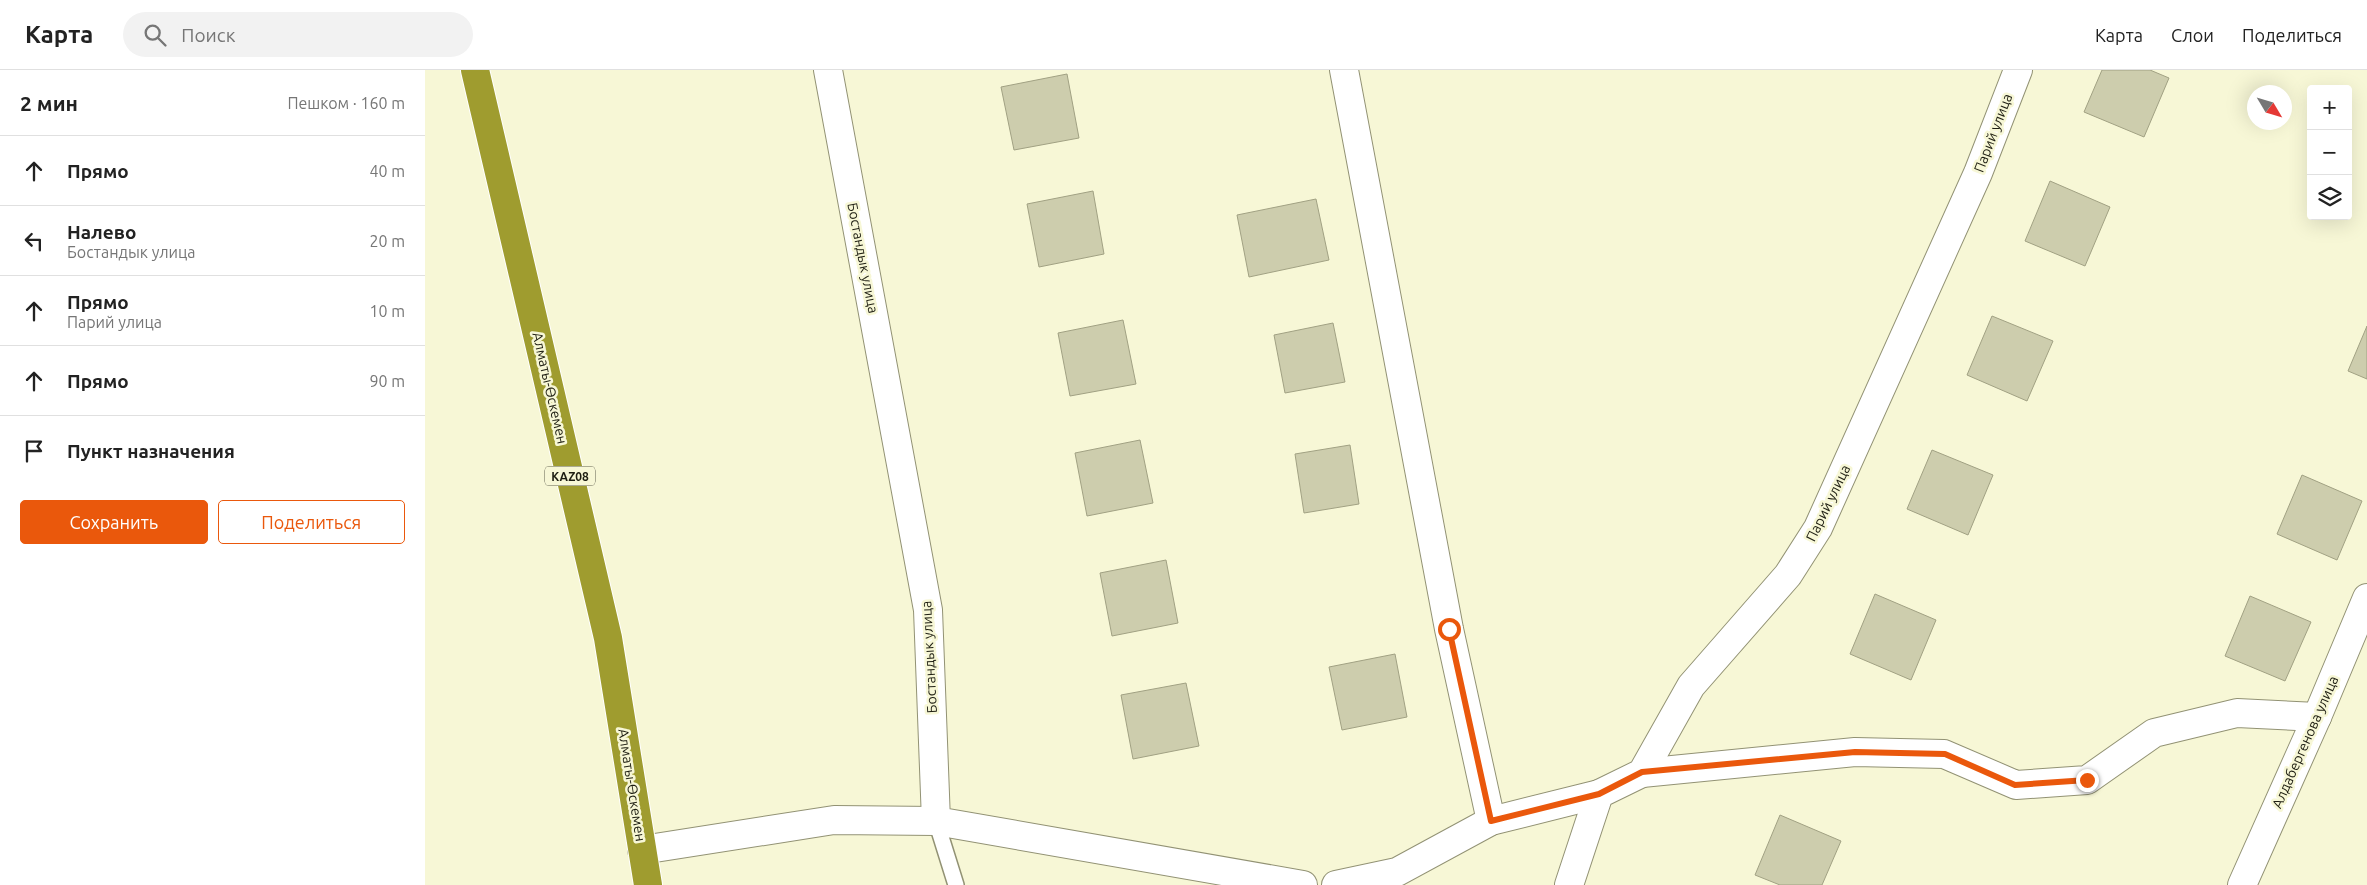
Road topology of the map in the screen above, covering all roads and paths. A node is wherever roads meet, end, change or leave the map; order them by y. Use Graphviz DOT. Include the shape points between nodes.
graph roads {
  1 [pos="475,70"];
  2 [pos="827,70"];
  3 [pos="1345,70"];
  4 [pos="2018,70"];
  5 [pos="2367,598"];
  6 [pos="2317,717"];
  7 [pos="1642,772"];
  8 [pos="1599,794"];
  9 [pos="936,821"];
  10 [pos="1491,821"];
  11 [pos="643,850"];
  12 [pos="648,885"];
  13 [pos="956,885"];
  14 [pos="1303,885"];
  15 [pos="1336,885"];
  16 [pos="1569,885"];
  17 [pos="2242,885"];
  1 -- 11 [label="highway, Алматы-Өскемен / KAZ08" via="608,638"];
  2 -- 9 [label="street, Бостандык улица" via="928,610"];
  3 -- 10 [label="street" via="1449,629"];
  4 -- 7 [label="street, Парий улица" via="1978,172 1818,528 1788,575 1691,686"];
  5 -- 6 [label="street, Алдабергенова улица"];
  6 -- 7 [label="street" via="2237,713 2155,733 2087,780 2015,785 1945,754 1855,752"];
  6 -- 17 [label="street, Алдабергенова улица"];
  7 -- 8 [label="street"];
  8 -- 10 [label="street"];
  8 -- 16 [label="street"];
  9 -- 11 [label="street" via="834,820"];
  9 -- 13 [label="lane"];
  9 -- 14 [label="street"];
  10 -- 15 [label="street" via="1397,872"];
  11 -- 12 [label="highway, Алматы-Өскемен / KAZ08"];
}
